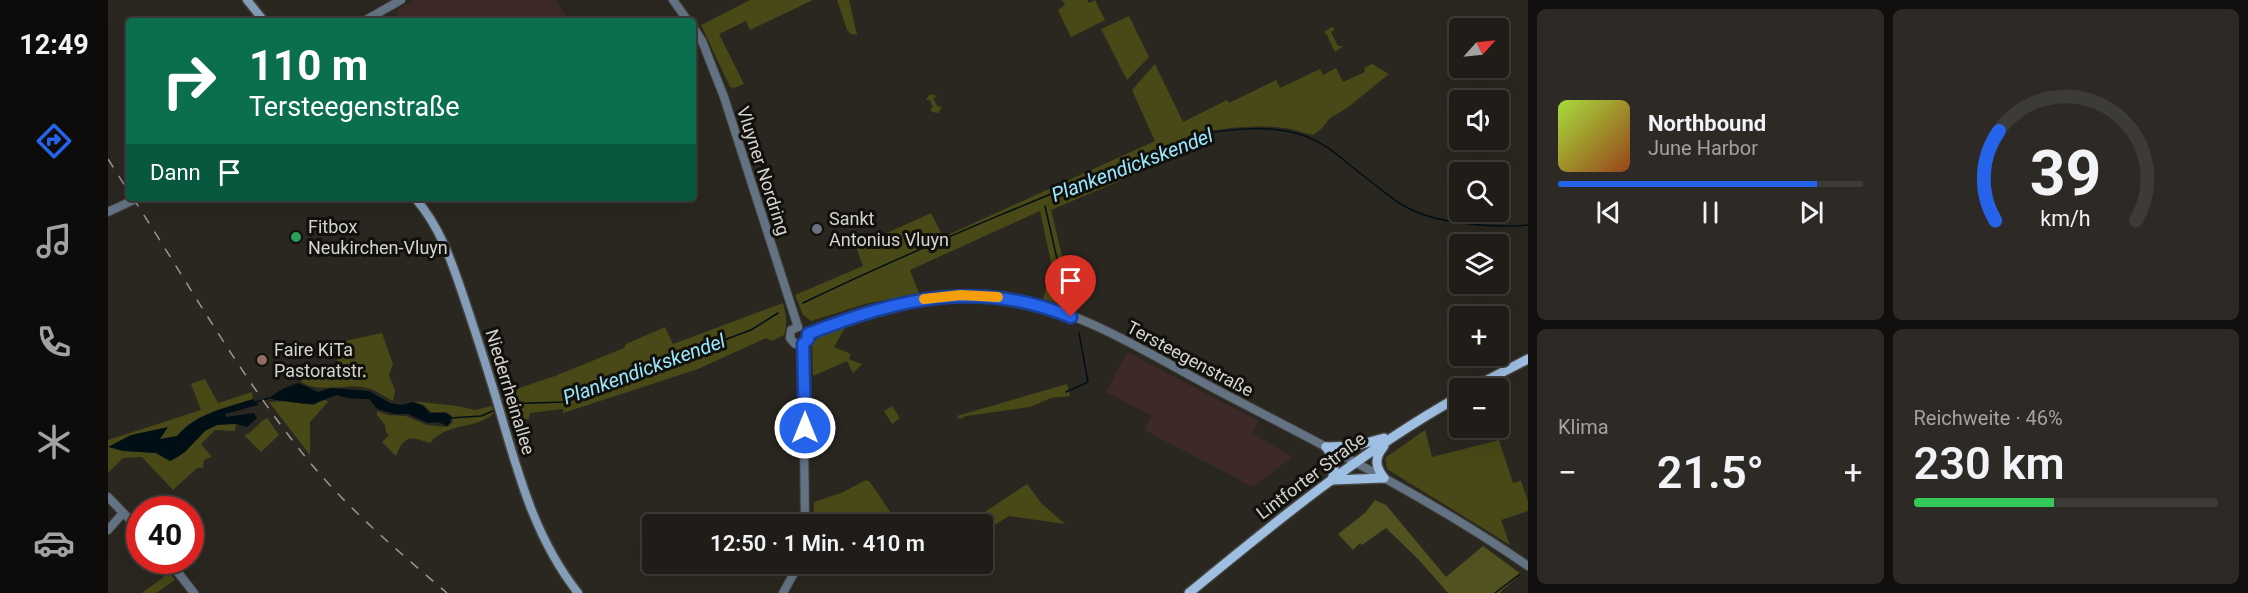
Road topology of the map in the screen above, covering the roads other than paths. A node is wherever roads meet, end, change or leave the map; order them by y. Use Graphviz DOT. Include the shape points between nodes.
graph roads {
  1 [pos="247,0"];
  2 [pos="401,0"];
  3 [pos="673,0"];
  4 [pos="262,18"];
  5 [pos="368,18"];
  6 [pos="686,18"];
  7 [pos="696,32"];
  8 [pos="132,201"];
  9 [pos="417,201"];
  10 [pos="108,212"];
  11 [pos="798,327"];
  12 [pos="808,334"];
  13 [pos="803,344"];
  14 [pos="1528,358"];
  15 [pos="1491,378"];
  16 [pos="1449,402"];
  17 [pos="1392,436"];
  18 [pos="1326,447"];
  19 [pos="1355,462"];
  20 [pos="1384,478"];
  21 [pos="1332,480"];
  22 [pos="108,497"];
  23 [pos="123,513"];
  24 [pos="805,514"];
  25 [pos="126,516"];
  26 [pos="108,530"];
  27 [pos="1528,566"];
  28 [pos="179,574"];
  29 [pos="793,574"];
  30 [pos="1191,591"];
  31 [pos="194,593"];
  32 [pos="578,593"];
  33 [pos="783,593"];
  1 -- 4 [label="main road"];
  2 -- 5 [label="street"];
  3 -- 6 [label="street"];
  7 -- 11 [label="street, Vluyner Nordring" via="724,98"];
  8 -- 10 [label="street"];
  9 -- 32 [label="main road, Niederrheinallee" via="450,254 532,513 554,559"];
  11 -- 12 [label="street"];
  11 -- 13 [label="street" via="791,330 790,338 795,344"];
  12 -- 13 [label="street"];
  12 -- 18 [label="street, Tersteegenstraße" via="919,300 968,296 1037,304 1104,331"];
  13 -- 24 [label="street"];
  14 -- 15 [label="main road"];
  16 -- 17 [label="main road, Lintforter Straße"];
  17 -- 18 [label="main road" via="1355,446"];
  17 -- 19 [label="main road, Lintforter Straße"];
  17 -- 20 [label="main road" via="1376,458"];
  18 -- 19 [label="street, Tersteegenstraße"];
  18 -- 21 [label="main road" via="1335,464"];
  19 -- 20 [label="street, Tersteegenstraße"];
  19 -- 21 [label="main road, Lintforter Straße"];
  20 -- 21 [label="main road"];
  20 -- 27 [label="street, Tersteegenstraße"];
  21 -- 30 [label="main road, Lintforter Straße"];
  22 -- 23 [label="street"];
  23 -- 25 [label="street"];
  23 -- 26 [label="street"];
  28 -- 31 [label="street"];
  29 -- 33 [label="street"];
}
